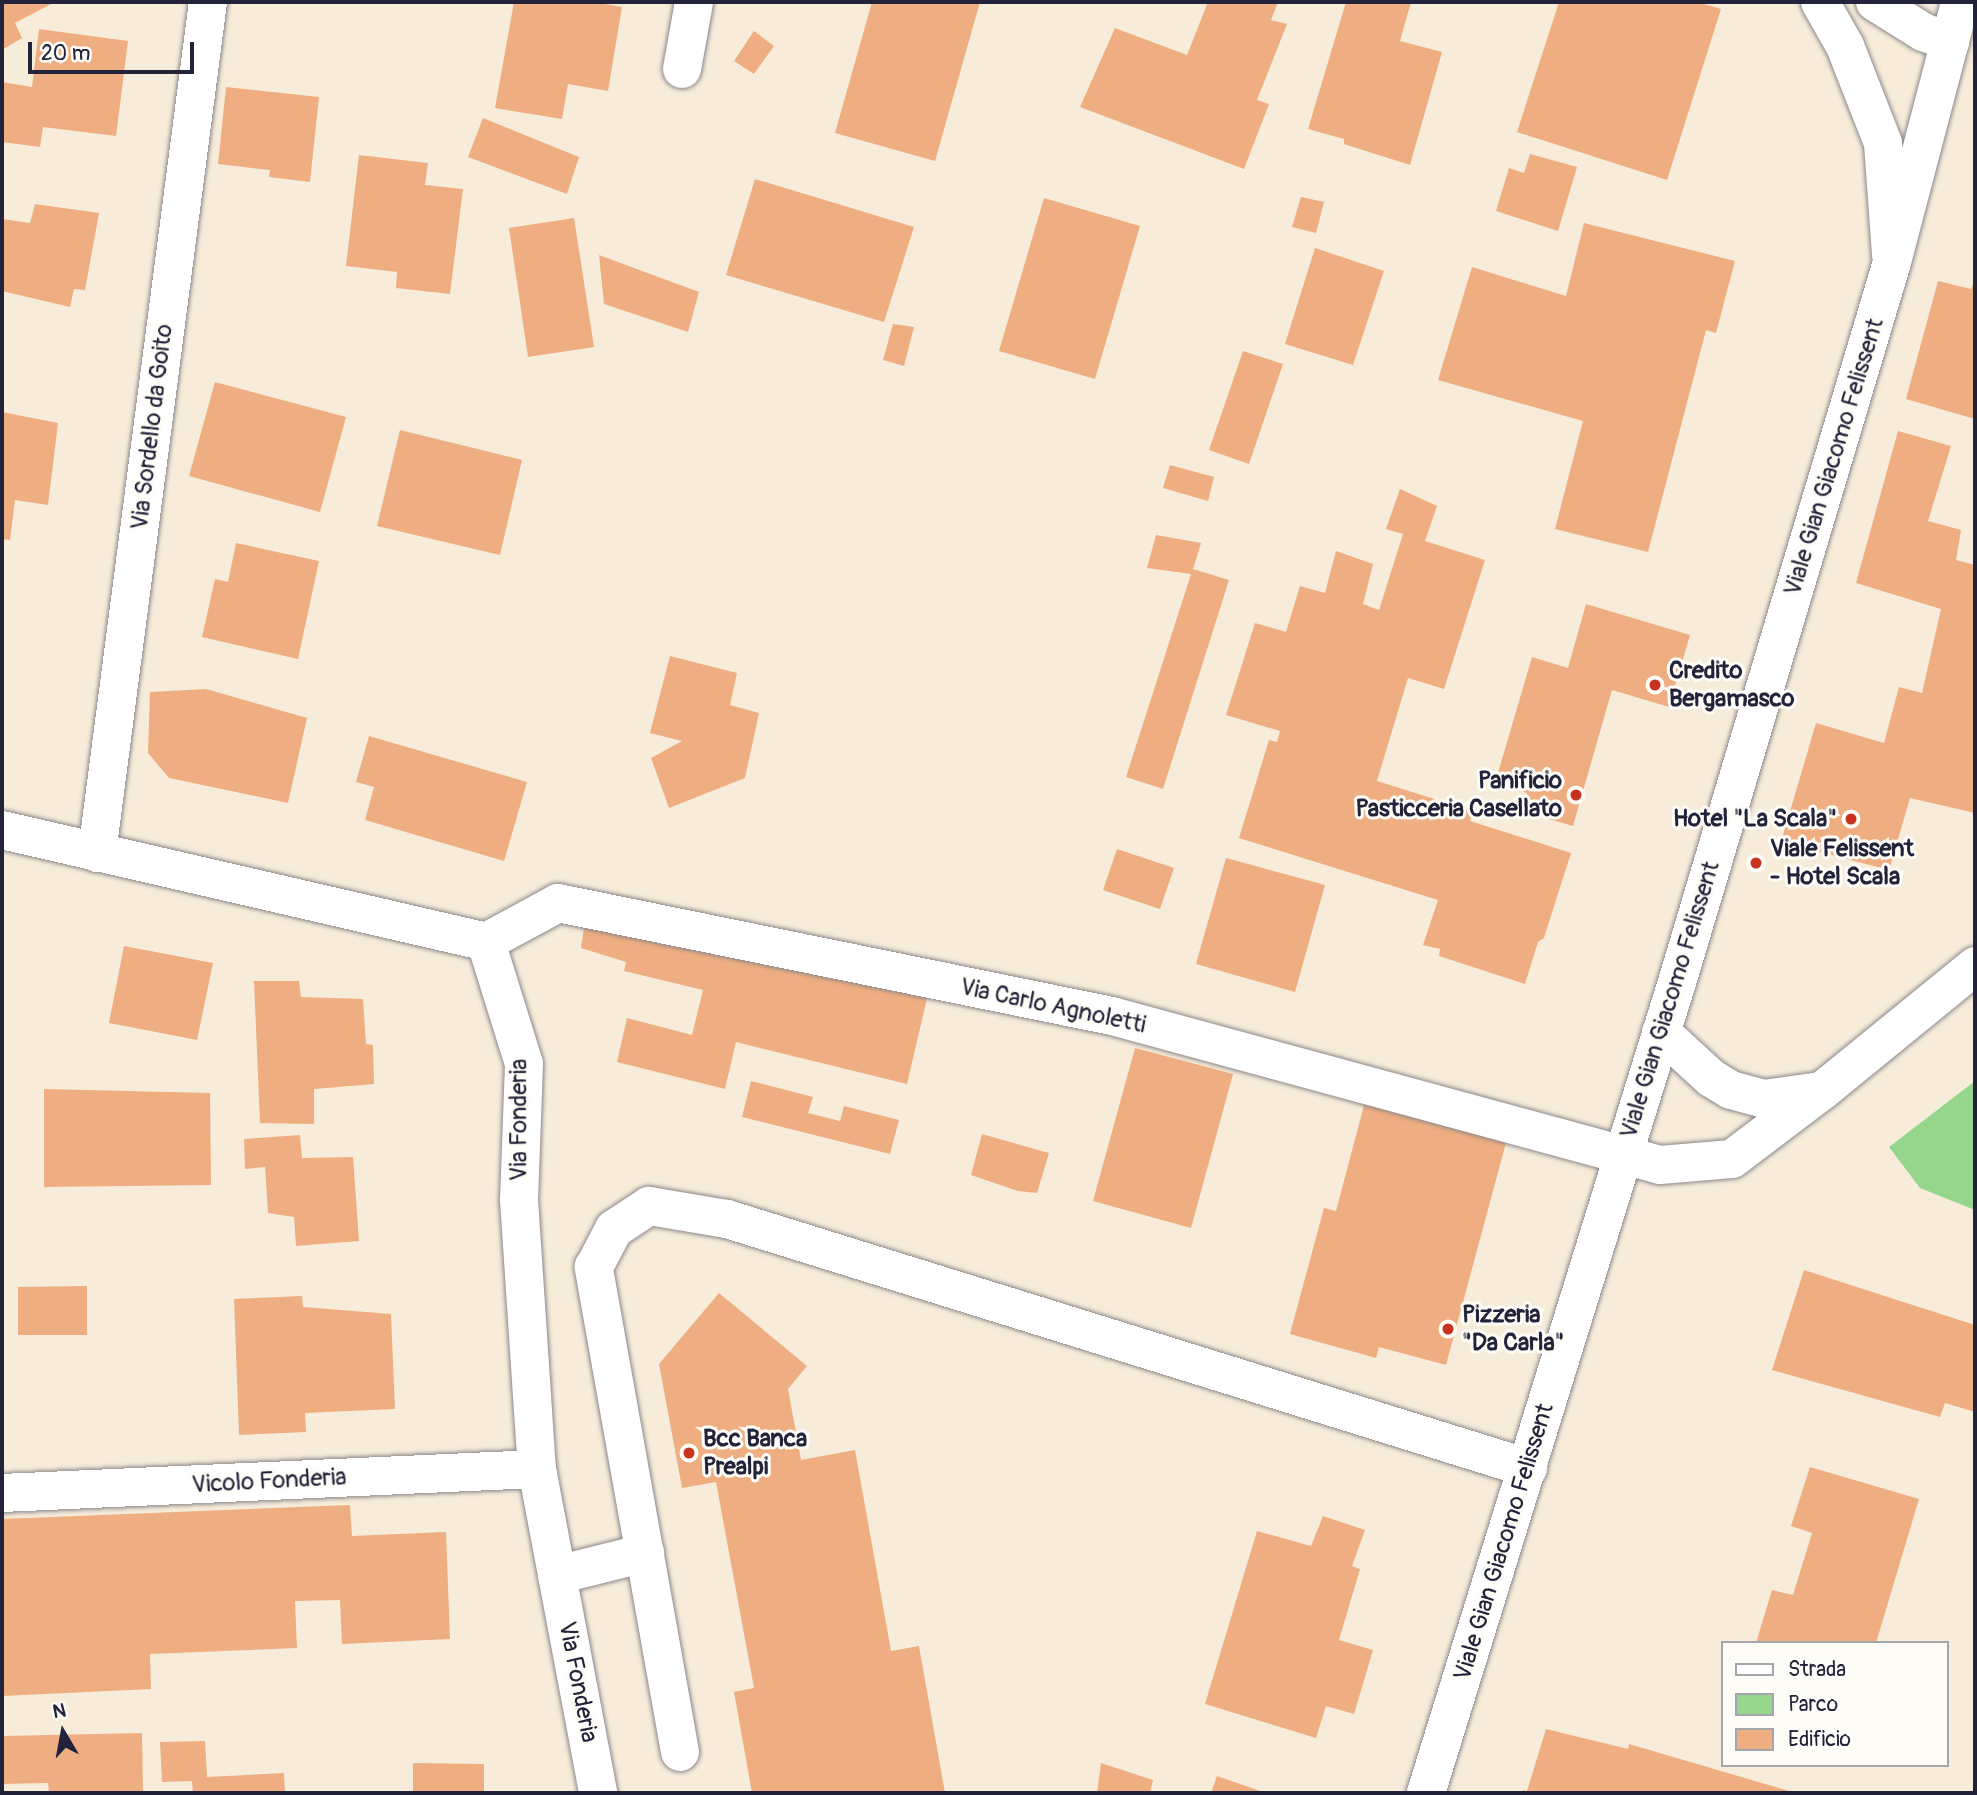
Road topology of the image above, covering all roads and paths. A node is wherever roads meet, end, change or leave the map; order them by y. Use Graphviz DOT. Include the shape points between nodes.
graph roads {
  1 [pos="208,2"];
  2 [pos="694,2"];
  3 [pos="1820,2"];
  4 [pos="1875,2"];
  5 [pos="1960,2"];
  6 [pos="1950,42"];
  7 [pos="682,69"];
  8 [pos="1892,262"];
  9 [pos="2,830"];
  10 [pos="97,853"];
  11 [pos="486,942"];
  12 [pos="1975,966"];
  13 [pos="1661,1032"];
  14 [pos="1822,1091"];
  15 [pos="1622,1155"];
  16 [pos="1528,1468"];
  17 [pos="537,1469"];
  18 [pos="2,1493"];
  19 [pos="645,1553"];
  20 [pos="557,1575"];
  21 [pos="680,1752"];
  22 [pos="598,1793"];
  23 [pos="1426,1793"];
  1 -- 10 [label="street, Via Sordello da Goito"];
  2 -- 7 [label="street"];
  3 -- 8 [label="street" via="1845,46 1883,143"];
  4 -- 6 [label="street" via="1923,32"];
  5 -- 6 [label="street, Viale Gian Giacomo Felissent"];
  6 -- 8 [label="street, Viale Gian Giacomo Felissent"];
  8 -- 13 [label="street, Viale Gian Giacomo Felissent"];
  9 -- 10 [label="street"];
  10 -- 11 [label="street"];
  11 -- 15 [label="street, Via Carlo Agnoletti" via="558,903 1112,1016"];
  11 -- 17 [label="street, Via Fonderia" via="524,1064 519,1200"];
  12 -- 14 [label="street, Via Carlo Agnoletti"];
  13 -- 14 [label="street" via="1711,1078 1731,1090 1764,1099"];
  13 -- 15 [label="street, Viale Gian Giacomo Felissent"];
  14 -- 15 [label="street, Via Carlo Agnoletti" via="1732,1159 1660,1165"];
  15 -- 16 [label="street, Viale Gian Giacomo Felissent"];
  16 -- 19 [label="street" via="727,1219 649,1206 614,1229 594,1267"];
  16 -- 23 [label="street, Viale Gian Giacomo Felissent"];
  17 -- 18 [label="street, Vicolo Fonderia"];
  17 -- 20 [label="street, Via Fonderia"];
  19 -- 20 [label="street"];
  19 -- 21 [label="street"];
  20 -- 22 [label="street, Via Fonderia"];
}
